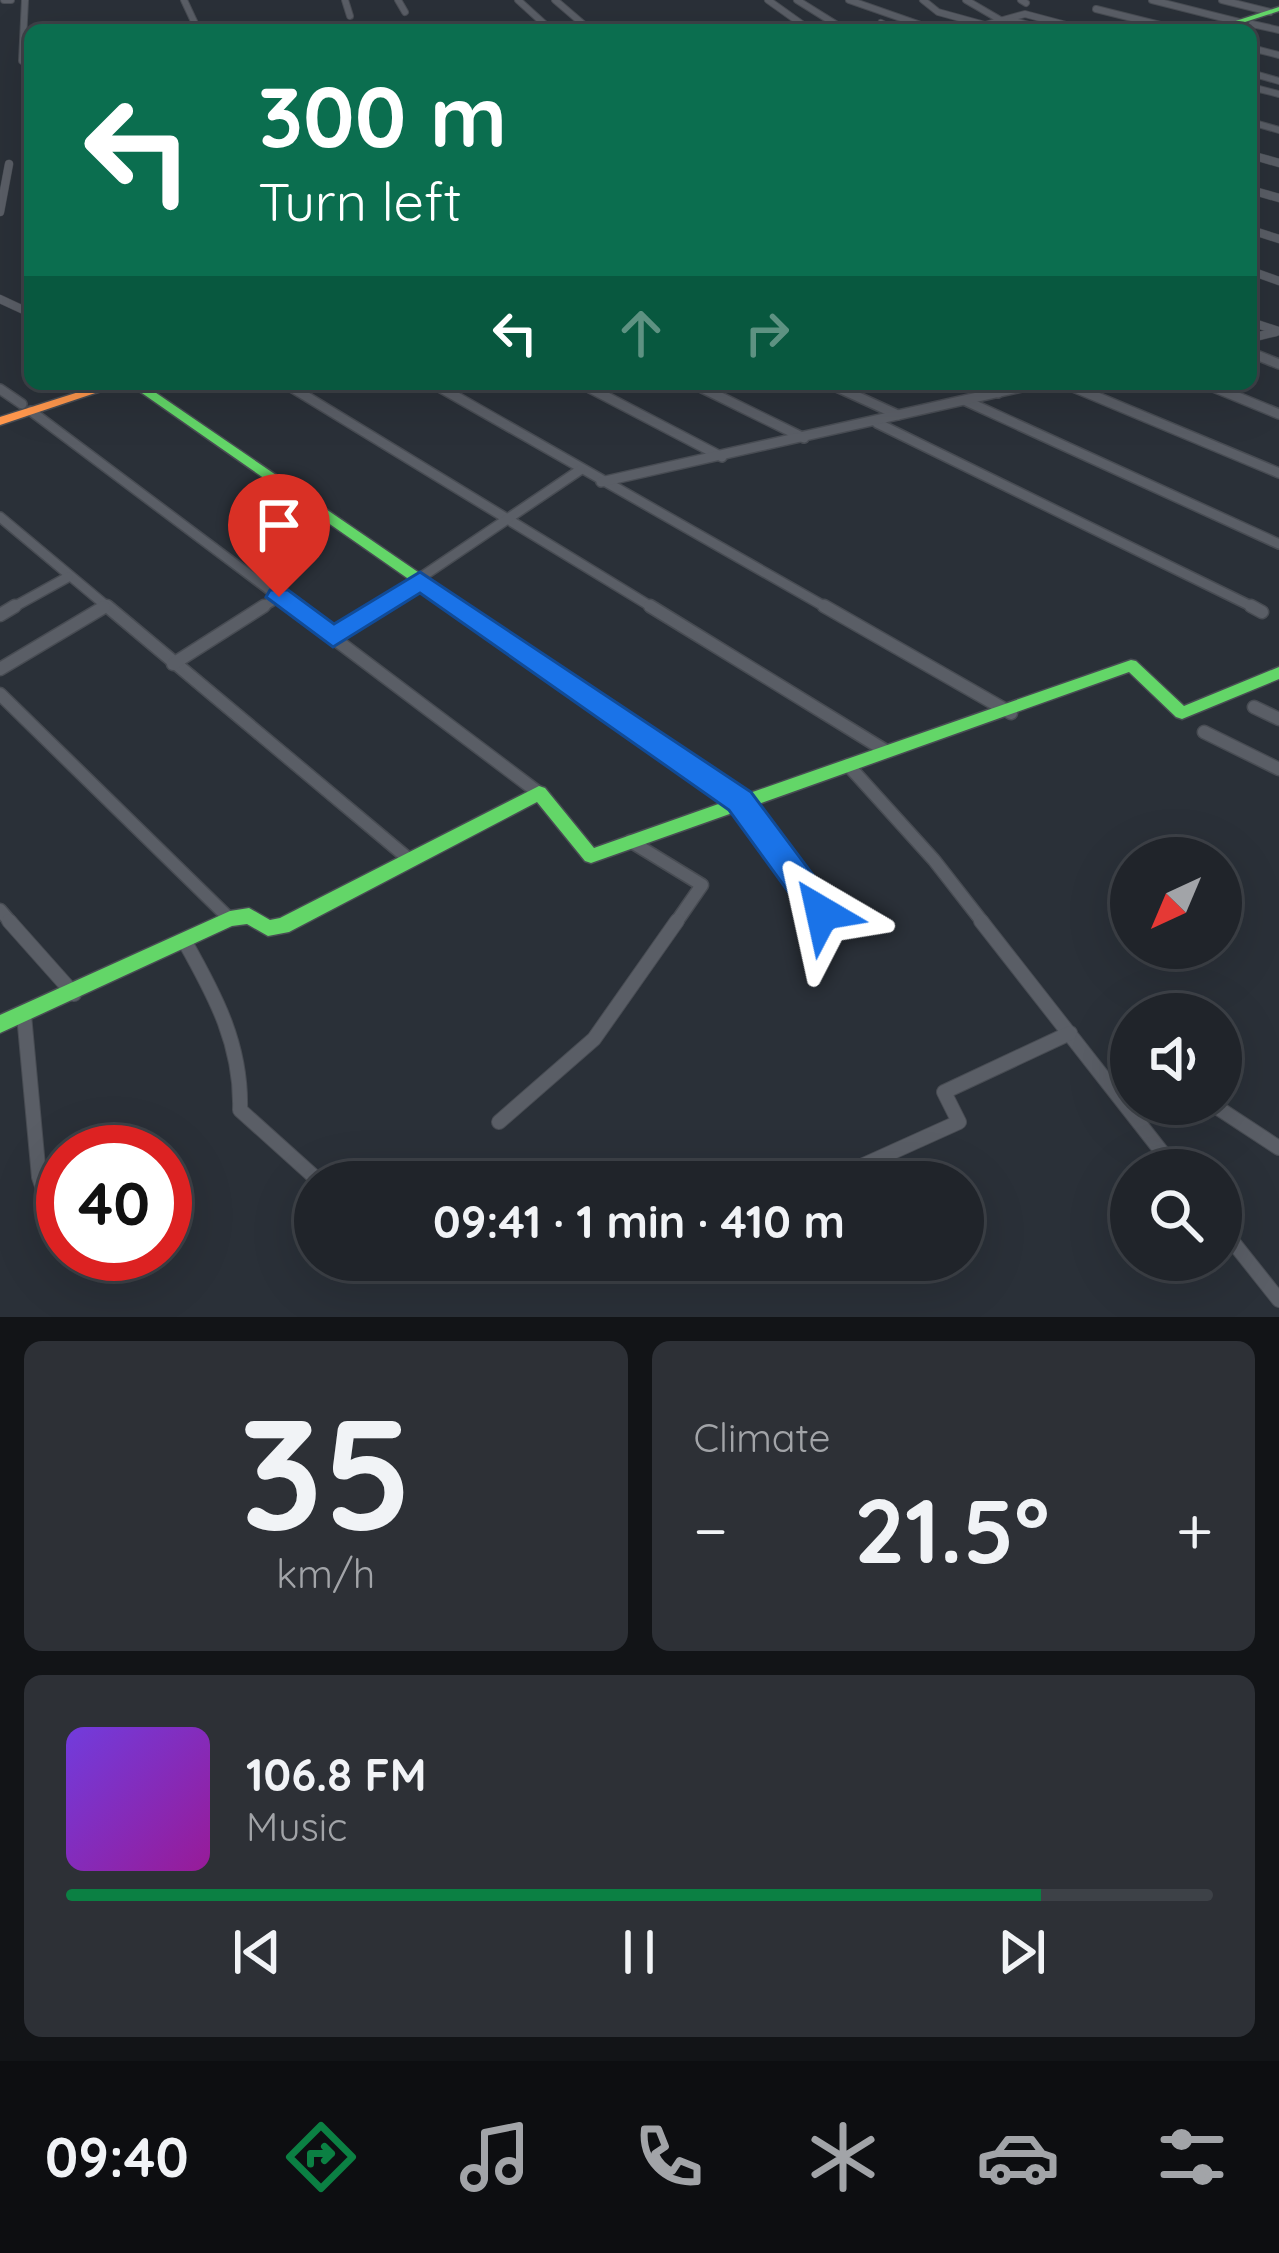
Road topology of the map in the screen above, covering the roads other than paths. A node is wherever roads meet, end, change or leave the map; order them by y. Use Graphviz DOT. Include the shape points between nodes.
graph roads {
  1 [pos="25,0"];
  2 [pos="344,0"];
  3 [pos="398,0"];
  4 [pos="518,0"];
  5 [pos="555,0"];
  6 [pos="768,0"];
  7 [pos="797,0"];
  8 [pos="850,0"];
  9 [pos="923,0"];
  10 [pos="966,0"];
  11 [pos="1152,0"];
  12 [pos="1222,0"];
  13 [pos="1096,9"];
  14 [pos="405,12"];
  15 [pos="1276,12"];
  16 [pos="350,16"];
  17 [pos="1001,21"];
  18 [pos="544,24"];
  19 [pos="583,24"];
  20 [pos="802,24"];
  21 [pos="835,24"];
  22 [pos="918,24"];
  23 [pos="1007,24"];
  24 [pos="1017,24"];
  25 [pos="1062,24"];
  26 [pos="1156,24"];
  27 [pos="1238,24"];
  28 [pos="1245,24"];
  29 [pos="24,62"];
  30 [pos="9,164"];
  31 [pos="0,212"];
  32 [pos="0,389"];
  33 [pos="70,390"];
  34 [pos="94,390"];
  35 [pos="144,390"];
  36 [pos="296,390"];
  37 [pos="444,390"];
  38 [pos="594,390"];
  39 [pos="706,390"];
  40 [pos="843,390"];
  41 [pos="994,390"];
  42 [pos="1007,390"];
  43 [pos="1080,390"];
  44 [pos="1221,390"];
  45 [pos="998,392"];
  46 [pos="966,400"];
  47 [pos="27,408"];
  48 [pos="0,411"];
  49 [pos="1279,414"];
  50 [pos="901,417"];
  51 [pos="0,421"];
  52 [pos="875,422"];
  53 [pos="804,438"];
  54 [pos="722,457"];
  55 [pos="580,470"];
  56 [pos="1279,473"];
  57 [pos="601,482"];
  58 [pos="0,518"];
  59 [pos="508,519"];
  60 [pos="1279,544"];
  61 [pos="68,577"];
  62 [pos="420,580"];
  63 [pos="279,597"];
  64 [pos="104,607"];
  65 [pos="1262,612"];
  66 [pos="0,615"];
  67 [pos="333,637"];
  68 [pos="173,664"];
  69 [pos="0,669"];
  70 [pos="1279,673"];
  71 [pos="0,694"];
  72 [pos="1254,707"];
  73 [pos="1011,713"];
  74 [pos="1279,719"];
  75 [pos="1204,732"];
  76 [pos="886,752"];
  77 [pos="848,765"];
  78 [pos="1279,770"];
  79 [pos="539,794"];
  80 [pos="740,801"];
  81 [pos="630,842"];
  82 [pos="410,860"];
  83 [pos="0,910"];
  84 [pos="822,913"];
  85 [pos="230,919"];
  86 [pos="185,941"];
  87 [pos="74,994"];
  88 [pos="24,1015"];
  89 [pos="0,1024"];
  90 [pos="1070,1033"];
  91 [pos="499,1122"];
  92 [pos="1242,1124"];
  93 [pos="36,1145"];
  94 [pos="1279,1148"];
  95 [pos="1160,1149"];
  96 [pos="297,1161"];
  97 [pos="873,1161"];
  98 [pos="1242,1253"];
  99 [pos="1279,1300"];
  1 -- 29 [label="street"];
  2 -- 16 [label="street"];
  3 -- 14 [label="street"];
  4 -- 18 [label="street"];
  5 -- 19 [label="street"];
  6 -- 20 [label="street"];
  7 -- 21 [label="street"];
  8 -- 22 [label="street"];
  9 -- 17 [label="street" via="944,14"];
  10 -- 17 [label="street"];
  11 -- 27 [label="street"];
  12 -- 15 [label="street"];
  13 -- 26 [label="street"];
  15 -- 28 [label="street"];
  17 -- 23 [label="street"];
  17 -- 24 [label="street"];
  17 -- 25 [label="street" via="1027,15"];
  30 -- 31 [label="street"];
  32 -- 47 [label="street"];
  33 -- 47 [label="street"];
  34 -- 47 [label="street"];
  35 -- 62 [label="street"];
  36 -- 59 [label="street"];
  37 -- 55 [label="street"];
  38 -- 54 [label="street"];
  39 -- 53 [label="street"];
  40 -- 50 [label="street"];
  41 -- 45 [label="street"];
  42 -- 45 [label="street"];
  43 -- 56 [label="street"];
  44 -- 49 [label="street"];
  45 -- 46 [label="street"];
  46 -- 50 [label="street"];
  46 -- 60 [label="street"];
  47 -- 48 [label="street"];
  47 -- 51 [label="street"];
  47 -- 63 [label="street"];
  50 -- 52 [label="street"];
  52 -- 53 [label="street"];
  52 -- 65 [label="street"];
  53 -- 54 [label="street"];
  54 -- 57 [label="street"];
  55 -- 57 [label="street"];
  55 -- 59 [label="street"];
  57 -- 73 [label="street"];
  58 -- 61 [label="street"];
  59 -- 62 [label="street"];
  59 -- 76 [label="street"];
  61 -- 64 [label="street"];
  61 -- 66 [label="street"];
  62 -- 67 [label="street"];
  62 -- 80 [label="street"];
  63 -- 67 [label="street"];
  63 -- 68 [label="street"];
  64 -- 68 [label="street"];
  64 -- 69 [label="street"];
  67 -- 79 [label="street"];
  68 -- 82 [label="street"];
  70 -- 73 [label="street" via="1182,713 1131,665"];
  71 -- 85 [label="street"];
  72 -- 74 [label="street"];
  73 -- 76 [label="street"];
  75 -- 78 [label="street"];
  76 -- 77 [label="street"];
  77 -- 80 [label="street"];
  77 -- 90 [label="street"];
  79 -- 81 [label="street" via="589,856"];
  79 -- 82 [label="street"];
  80 -- 81 [label="street"];
  80 -- 84 [label="street"];
  81 -- 91 [label="street" via="702,885 594,1039"];
  82 -- 85 [label="street" via="284,926"];
  83 -- 87 [label="street"];
  85 -- 86 [label="street"];
  86 -- 87 [label="street"];
  86 -- 96 [label="street" via="242,1069 240,1109"];
  87 -- 88 [label="street"];
  88 -- 89 [label="street"];
  88 -- 93 [label="street"];
  90 -- 95 [label="street"];
  90 -- 97 [label="street" via="944,1092 959,1122"];
  92 -- 94 [label="street"];
  98 -- 99 [label="street"];
}
